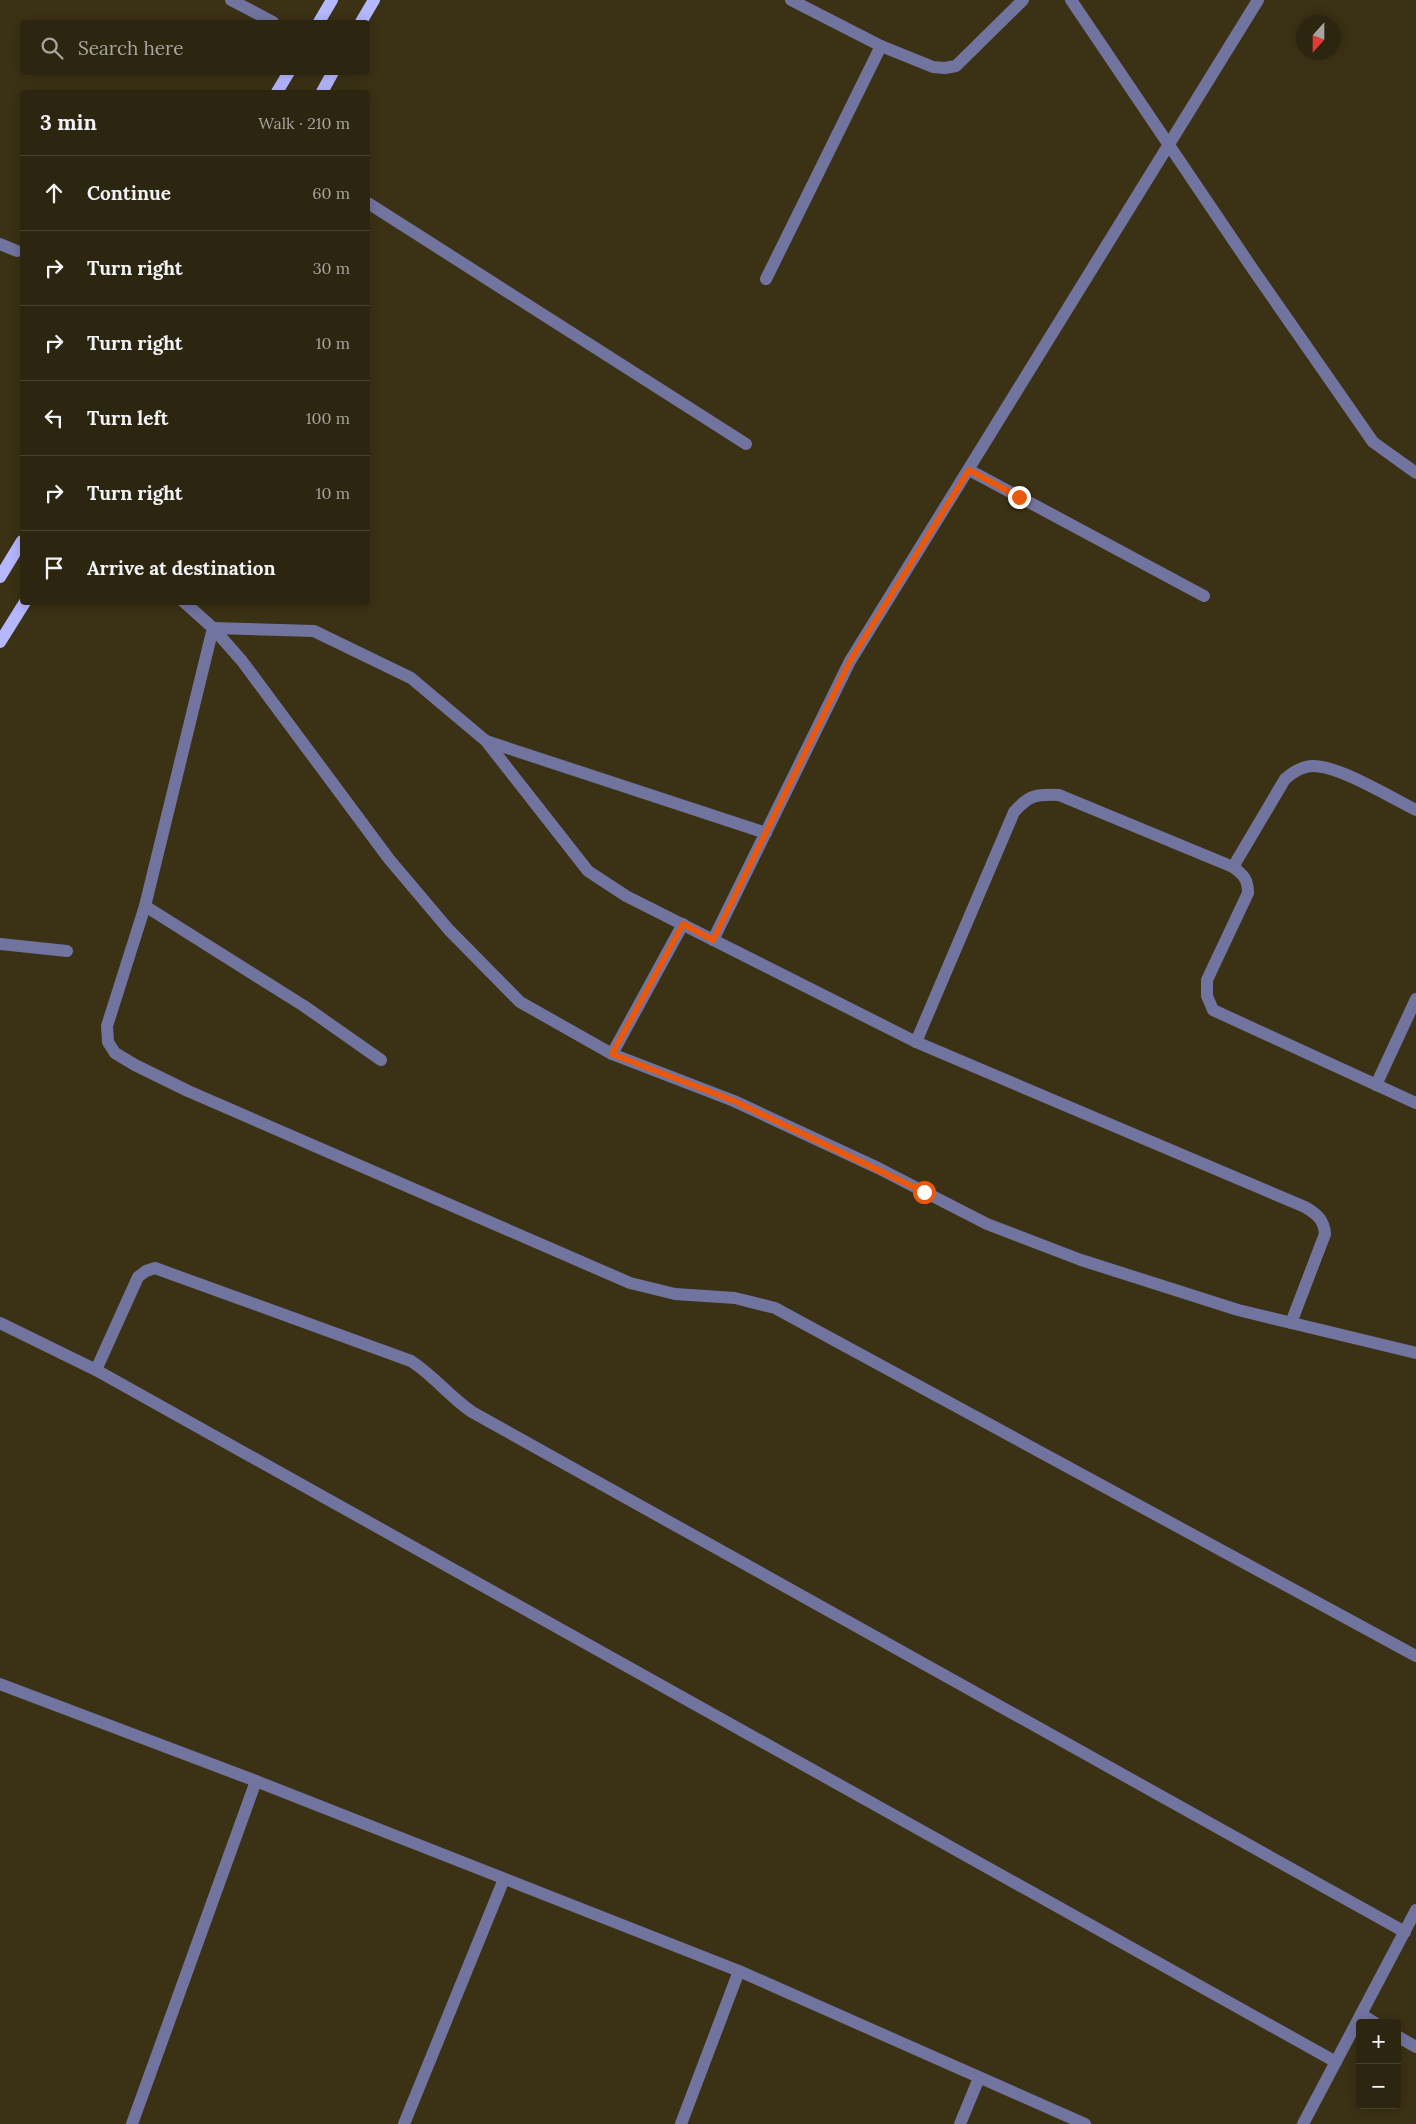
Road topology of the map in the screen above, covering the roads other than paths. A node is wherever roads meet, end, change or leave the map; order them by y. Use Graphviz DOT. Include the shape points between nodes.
graph roads {
  1 [pos="231,0"];
  2 [pos="332,0"];
  3 [pos="374,0"];
  4 [pos="791,0"];
  5 [pos="1023,0"];
  6 [pos="1071,0"];
  7 [pos="1258,0"];
  8 [pos="269,20"];
  9 [pos="320,20"];
  10 [pos="362,20"];
  11 [pos="882,46"];
  12 [pos="287,75"];
  13 [pos="331,75"];
  14 [pos="278,90"];
  15 [pos="323,90"];
  16 [pos="1168,144"];
  17 [pos="370,204"];
  18 [pos="0,244"];
  19 [pos="18,251"];
  20 [pos="766,280"];
  21 [pos="746,444"];
  22 [pos="969,470"];
  23 [pos="1416,473"];
  24 [pos="20,544"];
  25 [pos="0,578"];
  26 [pos="1204,596"];
  27 [pos="23,605"];
  28 [pos="187,605"];
  29 [pos="213,628"];
  30 [pos="0,642"];
  31 [pos="486,740"];
  32 [pos="1416,810"];
  33 [pos="766,833"];
  34 [pos="1233,867"];
  35 [pos="145,906"];
  36 [pos="683,924"];
  37 [pos="713,940"];
  38 [pos="0,944"];
  39 [pos="67,951"];
  40 [pos="1416,999"];
  41 [pos="916,1042"];
  42 [pos="612,1054"];
  43 [pos="381,1060"];
  44 [pos="1376,1084"];
  45 [pos="1416,1103"];
  46 [pos="0,1323"];
  47 [pos="1291,1323"];
  48 [pos="1416,1354"];
  49 [pos="96,1370"];
  50 [pos="1416,1656"];
  51 [pos="0,1684"];
  52 [pos="256,1781"];
  53 [pos="504,1878"];
  54 [pos="1416,1910"];
  55 [pos="1405,1932"];
  56 [pos="739,1972"];
  57 [pos="1361,2014"];
  58 [pos="1369,2019"];
  59 [pos="1401,2038"];
  60 [pos="1416,2047"];
  61 [pos="1336,2062"];
  62 [pos="979,2078"];
  63 [pos="132,2124"];
  64 [pos="404,2124"];
  65 [pos="681,2124"];
  66 [pos="960,2124"];
  67 [pos="1085,2124"];
  68 [pos="1303,2124"];
  1 -- 8 [label="street"];
  2 -- 9 [label="main road"];
  3 -- 10 [label="main road"];
  4 -- 11 [label="street"];
  5 -- 11 [label="street" via="956,66 932,67"];
  6 -- 16 [label="street"];
  7 -- 16 [label="street"];
  11 -- 20 [label="street"];
  12 -- 14 [label="main road"];
  13 -- 15 [label="main road"];
  16 -- 22 [label="street"];
  16 -- 23 [label="street" via="1373,442"];
  17 -- 21 [label="street"];
  18 -- 19 [label="street"];
  22 -- 26 [label="street"];
  22 -- 33 [label="street" via="850,661"];
  24 -- 25 [label="main road"];
  27 -- 30 [label="main road"];
  28 -- 29 [label="street"];
  29 -- 31 [label="street" via="314,631 411,678"];
  29 -- 35 [label="street"];
  29 -- 42 [label="street" via="242,661 389,859 449,930 520,1002"];
  31 -- 33 [label="street"];
  31 -- 36 [label="street" via="588,871 626,896"];
  32 -- 34 [label="street" via="1334,770 1312,766 1296,770 1285,779"];
  33 -- 37 [label="street"];
  34 -- 41 [label="street" via="1059,794 1042,794 1026,799 1014,812"];
  34 -- 44 [label="street" via="1248,882 1248,894 1207,980 1207,996 1213,1010"];
  35 -- 43 [label="street" via="304,1006"];
  35 -- 50 [label="street" via="107,1026 108,1042 128,1061 188,1091 630,1283 675,1294 735,1298 775,1308"];
  36 -- 37 [label="street"];
  36 -- 42 [label="street"];
  37 -- 41 [label="street"];
  38 -- 39 [label="street"];
  40 -- 44 [label="street"];
  41 -- 47 [label="street" via="1306,1207 1318,1215 1325,1234"];
  42 -- 47 [label="street" via="734,1101 878,1168 987,1224 1081,1260 1238,1310"];
  44 -- 45 [label="street"];
  46 -- 49 [label="street"];
  47 -- 48 [label="street"];
  49 -- 55 [label="street" via="138,1277 155,1268 410,1361 425,1370 453,1399 472,1412"];
  49 -- 61 [label="street"];
  51 -- 52 [label="street"];
  52 -- 53 [label="street"];
  52 -- 63 [label="street"];
  53 -- 56 [label="street"];
  53 -- 64 [label="street"];
  54 -- 55 [label="street"];
  55 -- 57 [label="street"];
  56 -- 62 [label="street"];
  56 -- 65 [label="street"];
  57 -- 58 [label="street"];
  57 -- 61 [label="street"];
  59 -- 60 [label="street"];
  61 -- 68 [label="street"];
  62 -- 66 [label="street"];
  62 -- 67 [label="street"];
}
